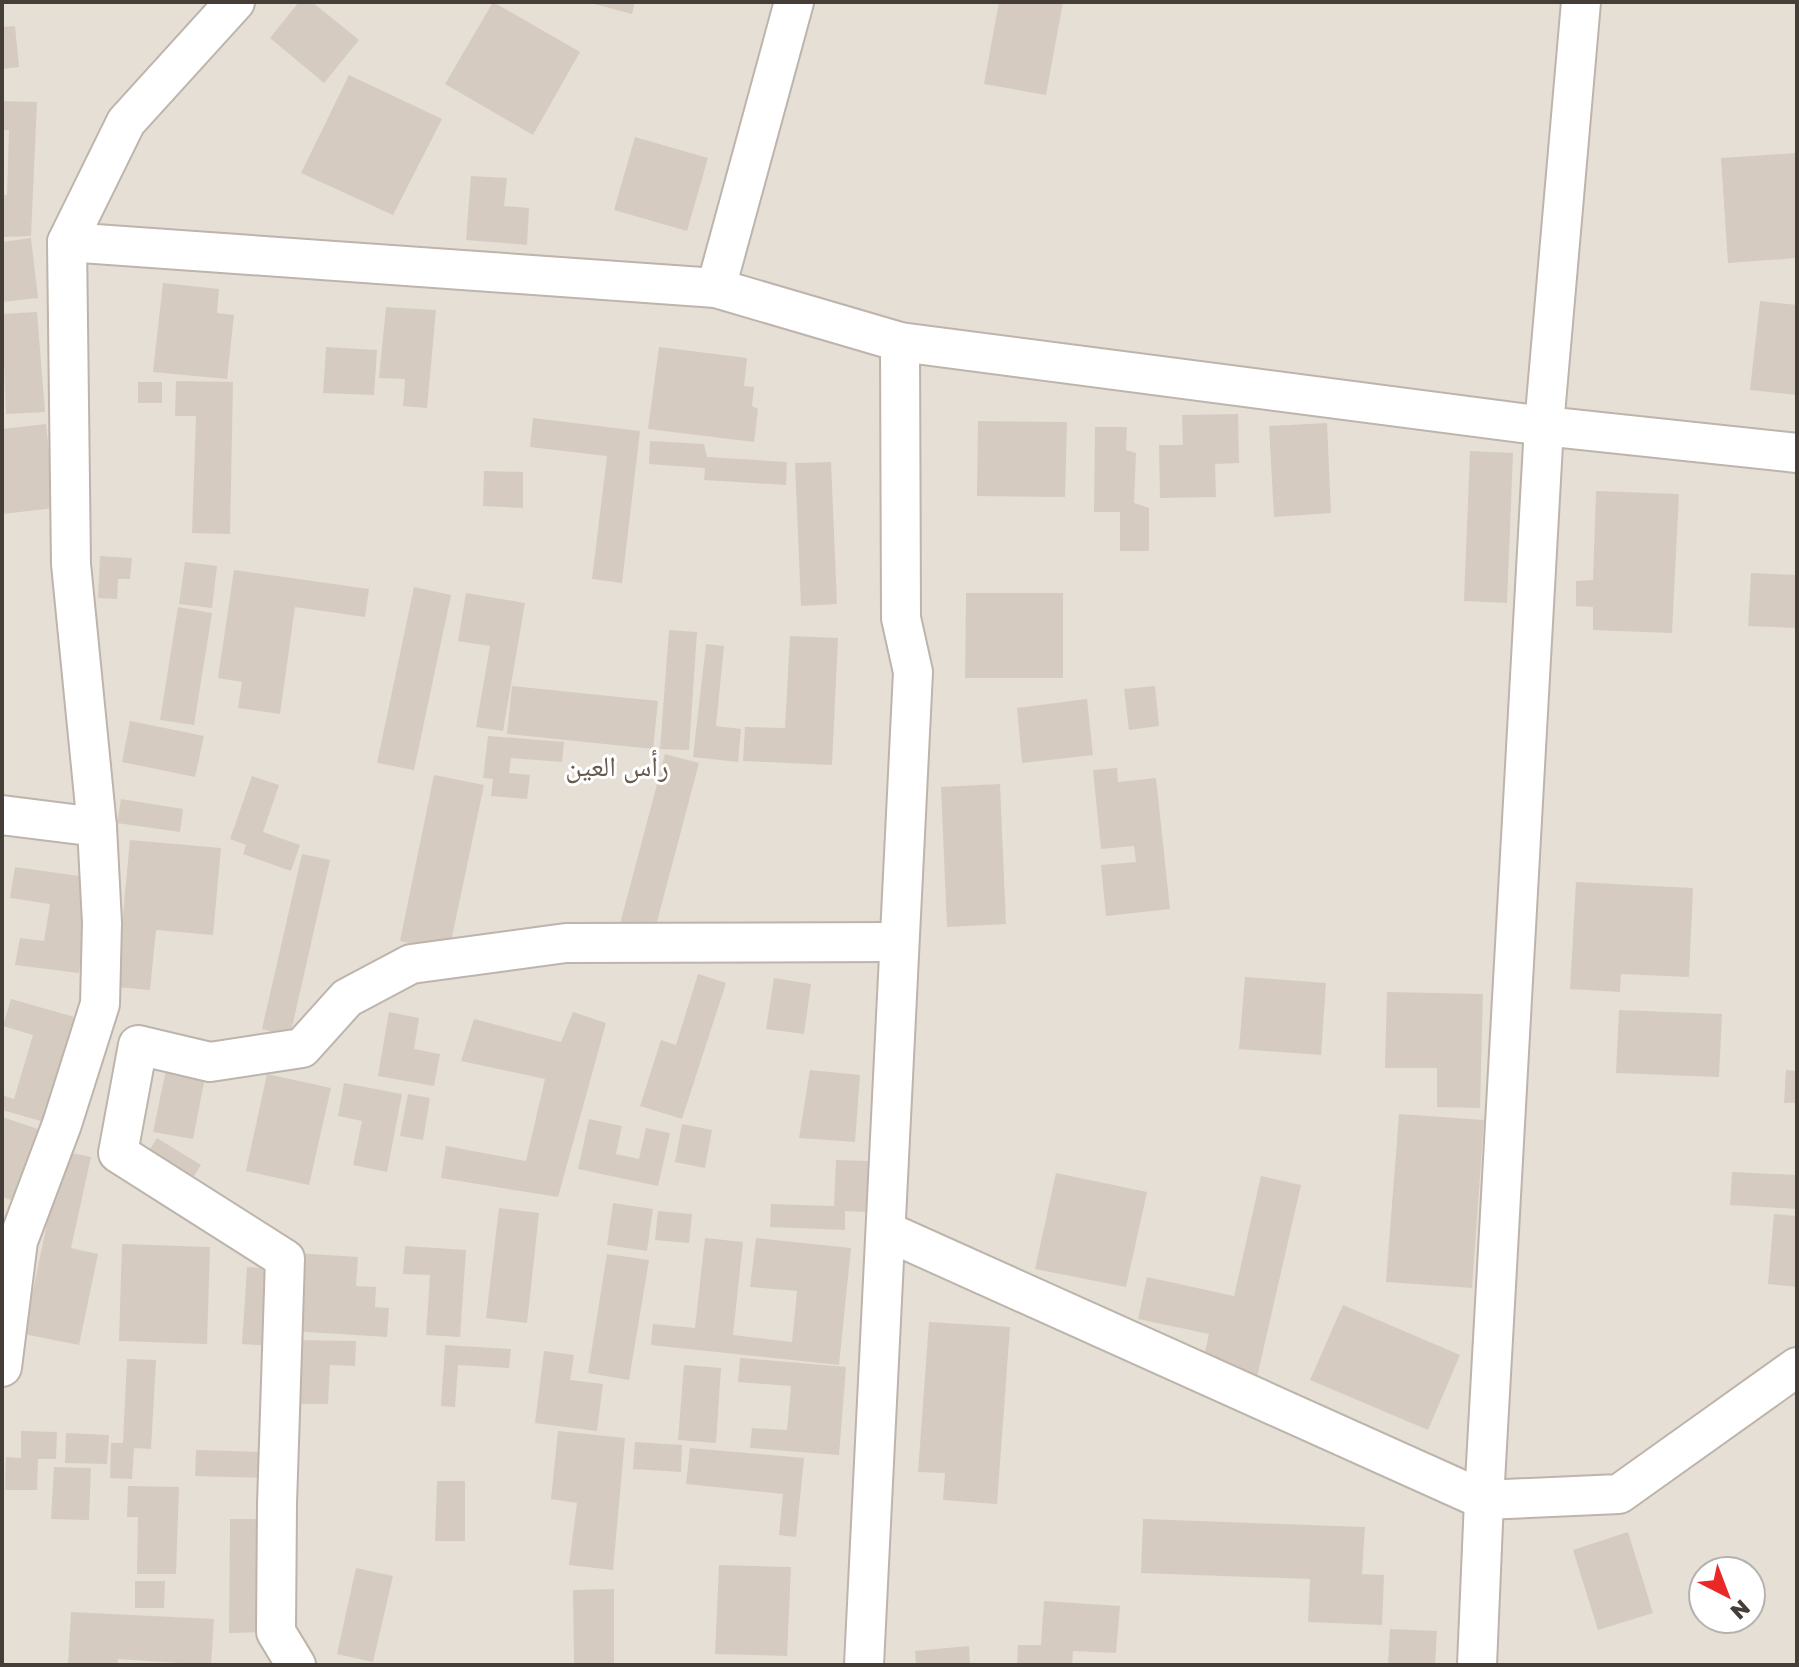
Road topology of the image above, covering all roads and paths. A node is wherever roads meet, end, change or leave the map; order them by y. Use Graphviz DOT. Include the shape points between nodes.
graph roads {
  1 [pos="235,2"];
  2 [pos="794,2"];
  3 [pos="1581,2"];
  4 [pos="67,242"];
  5 [pos="716,288"];
  6 [pos="900,342"];
  7 [pos="1544,426"];
  8 [pos="1797,453"];
  9 [pos="2,815"];
  10 [pos="97,827"];
  11 [pos="898,942"];
  12 [pos="100,1004"];
  13 [pos="138,1045"];
  14 [pos="65,1114"];
  15 [pos="118,1153"];
  16 [pos="886,1231"];
  17 [pos="2,1367"];
  18 [pos="1797,1367"];
  19 [pos="1484,1500"];
  20 [pos="296,1665"];
  21 [pos="864,1665"];
  22 [pos="1477,1665"];
  1 -- 4 [label="street" via="126,122"];
  2 -- 5 [label="street"];
  3 -- 7 [label="street"];
  4 -- 5 [label="street"];
  4 -- 10 [label="street" via="71,564"];
  5 -- 6 [label="street"];
  6 -- 7 [label="street"];
  6 -- 11 [label="street" via="901,618 913,672"];
  7 -- 8 [label="street"];
  7 -- 19 [label="street"];
  9 -- 10 [label="street"];
  10 -- 12 [label="street"];
  11 -- 13 [label="street" via="566,943 411,964 347,998 302,1048 210,1062"];
  11 -- 16 [label="street"];
  12 -- 13 [label="street"];
  12 -- 14 [label="street"];
  13 -- 15 [label="street"];
  14 -- 15 [label="street"];
  14 -- 17 [label="street" via="18,1241"];
  15 -- 20 [label="street" via="285,1259 276,1632"];
  16 -- 19 [label="street"];
  16 -- 21 [label="street"];
  18 -- 19 [label="street" via="1619,1494"];
  19 -- 22 [label="street"];
}
